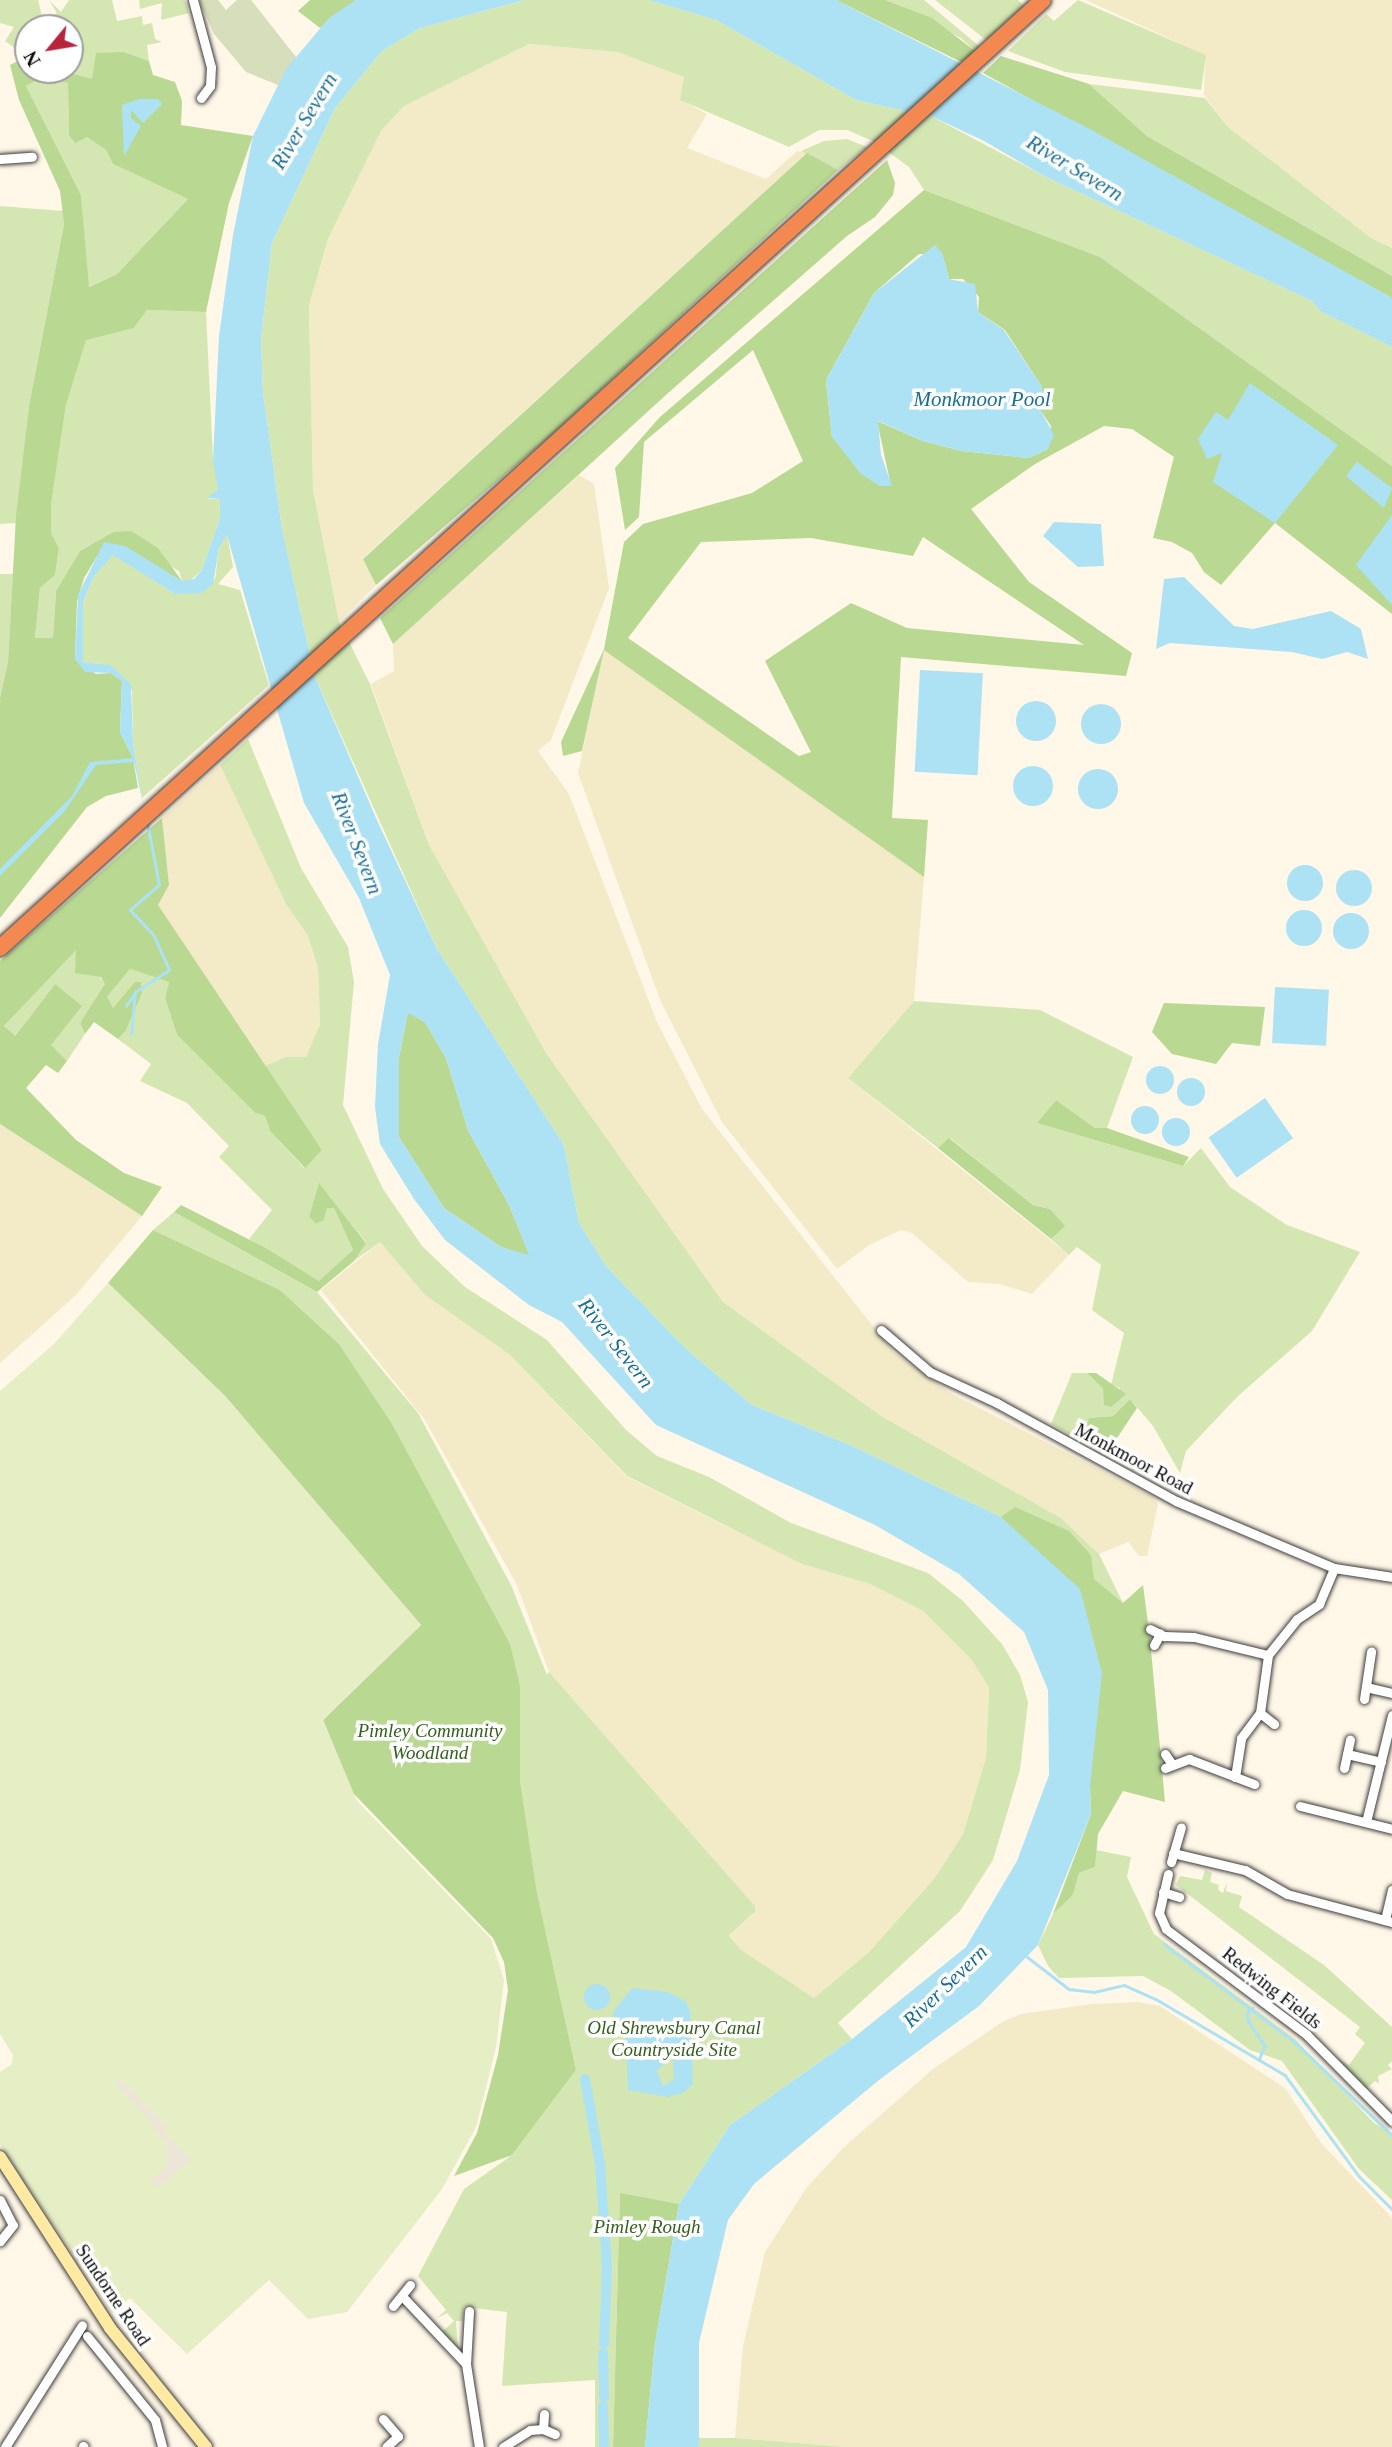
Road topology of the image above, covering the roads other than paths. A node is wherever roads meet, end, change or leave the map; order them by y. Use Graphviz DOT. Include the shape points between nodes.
graph roads {
  1 [pos="193,0"];
  2 [pos="1044,0"];
  3 [pos="201,97"];
  4 [pos="32,157"];
  5 [pos="0,159"];
  6 [pos="0,948"];
  7 [pos="881,1330"];
  8 [pos="1334,1568"];
  9 [pos="1392,1577"];
  10 [pos="1150,1629"];
  11 [pos="1160,1634"];
  12 [pos="1154,1645"];
  13 [pos="1371,1652"];
  14 [pos="1268,1655"];
  15 [pos="1366,1687"];
  16 [pos="1392,1693"];
  17 [pos="1364,1699"];
  18 [pos="1260,1713"];
  19 [pos="1392,1715"];
  20 [pos="1274,1724"];
  21 [pos="1350,1740"];
  22 [pos="1165,1754"];
  23 [pos="1347,1754"];
  24 [pos="1381,1762"];
  25 [pos="1344,1768"];
  26 [pos="1235,1777"];
  27 [pos="1254,1784"];
  28 [pos="1300,1806"];
  29 [pos="1366,1822"];
  30 [pos="1181,1826"];
  31 [pos="1392,1829"];
  32 [pos="1168,1874"];
  33 [pos="1392,1890"];
  34 [pos="1163,1892"];
  35 [pos="1179,1897"];
  36 [pos="1388,1921"];
  37 [pos="1392,2121"];
  38 [pos="0,2157"];
  39 [pos="0,2200"];
  40 [pos="0,2241"];
  41 [pos="410,2285"];
  42 [pos="402,2296"];
  43 [pos="393,2306"];
  44 [pos="470,2311"];
  45 [pos="82,2325"];
  46 [pos="88,2336"];
  47 [pos="466,2364"];
  48 [pos="544,2414"];
  49 [pos="383,2419"];
  50 [pos="543,2429"];
  51 [pos="555,2434"];
  52 [pos="201,2445"];
  53 [pos="5,2447"];
  54 [pos="162,2447"];
  55 [pos="386,2447"];
  56 [pos="478,2447"];
  57 [pos="503,2447"];
  1 -- 3 [label="street" via="211,67 208,91"];
  2 -- 6 [label="highway"];
  4 -- 5 [label="street"];
  7 -- 8 [label="street, Monkmoor Road" via="947,1382 997,1404 1176,1501"];
  8 -- 9 [label="street, Monkmoor Road"];
  8 -- 14 [label="street" via="1319,1604 1297,1619"];
  10 -- 11 [label="street"];
  11 -- 12 [label="street"];
  11 -- 14 [label="street" via="1194,1637"];
  13 -- 15 [label="street"];
  14 -- 18 [label="street"];
  15 -- 16 [label="street"];
  15 -- 17 [label="street"];
  18 -- 20 [label="street"];
  18 -- 26 [label="street" via="1241,1738"];
  19 -- 24 [label="street"];
  21 -- 23 [label="street"];
  22 -- 26 [label="street" via="1168,1765 1189,1759"];
  23 -- 24 [label="street"];
  23 -- 25 [label="street"];
  24 -- 29 [label="street"];
  26 -- 27 [label="street"];
  28 -- 29 [label="street"];
  29 -- 31 [label="street"];
  30 -- 36 [label="street" via="1172,1858 1245,1870 1287,1894"];
  32 -- 34 [label="street, Redwing Fields"];
  33 -- 36 [label="street"];
  34 -- 35 [label="street"];
  34 -- 37 [label="street, Redwing Fields" via="1159,1913 1166,1929 1307,2035"];
  38 -- 52 [label="main road, Sundorne Road" via="116,2337"];
  39 -- 40 [label="street" via="13,2225"];
  41 -- 42 [label="street"];
  42 -- 43 [label="street"];
  42 -- 47 [label="street"];
  44 -- 47 [label="street"];
  45 -- 53 [label="street"];
  46 -- 54 [label="street, Sundorne Road" via="155,2420"];
  47 -- 56 [label="street"];
  48 -- 50 [label="street"];
  49 -- 55 [label="street" via="398,2436"];
  50 -- 51 [label="street"];
  50 -- 57 [label="street" via="530,2430"];
}
